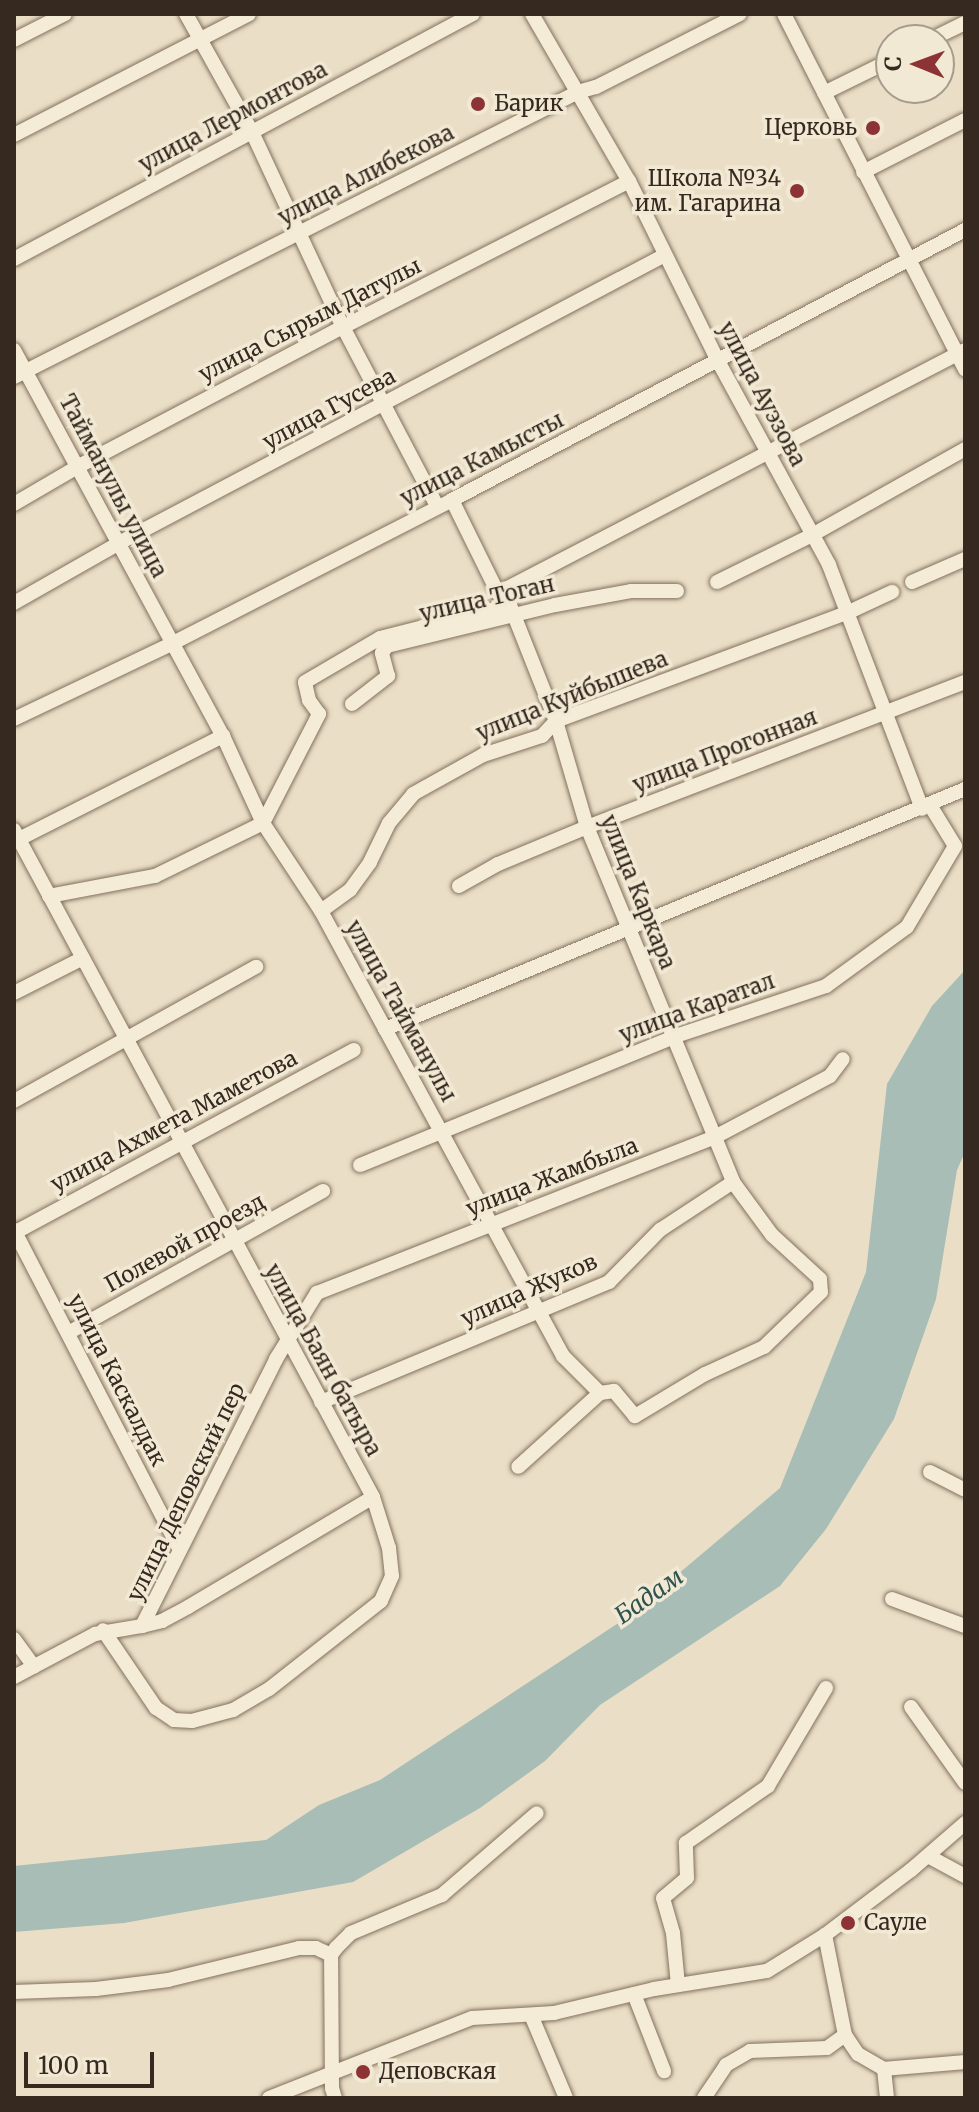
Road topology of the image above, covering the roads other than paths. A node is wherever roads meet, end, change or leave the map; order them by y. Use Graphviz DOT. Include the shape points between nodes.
graph roads {
  1 [pos="65,14"];
  2 [pos="186,14"];
  3 [pos="249,14"];
  4 [pos="473,14"];
  5 [pos="532,14"];
  6 [pos="740,14"];
  7 [pos="784,14"];
  8 [pos="200,39"];
  9 [pos="14,40"];
  10 [pos="875,68"];
  11 [pos="578,92"];
  12 [pos="824,93"];
  13 [pos="965,120"];
  14 [pos="252,132"];
  15 [pos="14,135"];
  16 [pos="863,172"];
  17 [pos="629,181"];
  18 [pos="965,230"];
  19 [pos="298,234"];
  20 [pos="665,255"];
  21 [pos="14,259"];
  22 [pos="906,260"];
  23 [pos="343,327"];
  24 [pos="14,350"];
  25 [pos="961,352"];
  26 [pos="718,361"];
  27 [pos="965,370"];
  28 [pos="20,374"];
  29 [pos="384,405"];
  30 [pos="965,449"];
  31 [pos="770,455"];
  32 [pos="79,466"];
  33 [pos="452,500"];
  34 [pos="14,504"];
  35 [pos="437,506"];
  36 [pos="812,535"];
  37 [pos="119,543"];
  38 [pos="965,559"];
  39 [pos="717,582"];
  40 [pos="912,582"];
  41 [pos="677,591"];
  42 [pos="892,592"];
  43 [pos="498,593"];
  44 [pos="14,603"];
  45 [pos="512,610"];
  46 [pos="847,613"];
  47 [pos="171,644"];
  48 [pos="965,682"];
  49 [pos="352,704"];
  50 [pos="883,713"];
  51 [pos="14,719"];
  52 [pos="556,721"];
  53 [pos="223,736"];
  54 [pos="965,789"];
  55 [pos="926,807"];
  56 [pos="263,823"];
  57 [pos="587,827"];
  58 [pos="16,835"];
  59 [pos="459,886"];
  60 [pos="49,896"];
  61 [pos="321,911"];
  62 [pos="629,930"];
  63 [pos="83,958"];
  64 [pos="256,967"];
  65 [pos="14,993"];
  66 [pos="385,1029"];
  67 [pos="673,1037"];
  68 [pos="125,1038"];
  69 [pos="354,1050"];
  70 [pos="843,1059"];
  71 [pos="14,1101"];
  72 [pos="441,1129"];
  73 [pos="713,1138"];
  74 [pos="179,1142"];
  75 [pos="360,1165"];
  76 [pos="733,1182"];
  77 [pos="323,1191"];
  78 [pos="494,1224"];
  79 [pos="14,1232"];
  80 [pos="234,1241"];
  81 [pos="820,1279"];
  82 [pos="541,1313"];
  83 [pos="68,1333"];
  84 [pos="287,1342"];
  85 [pos="600,1393"];
  86 [pos="321,1402"];
  87 [pos="518,1467"];
  88 [pos="930,1472"];
  89 [pos="965,1490"];
  90 [pos="373,1497"];
  91 [pos="180,1550"];
  92 [pos="892,1599"];
  93 [pos="142,1626"];
  94 [pos="965,1626"];
  95 [pos="103,1630"];
  96 [pos="14,1639"];
  97 [pos="34,1667"];
  98 [pos="14,1677"];
  99 [pos="826,1688"];
  100 [pos="911,1707"];
  101 [pos="965,1783"];
  102 [pos="537,1813"];
  103 [pos="965,1823"];
  104 [pos="928,1856"];
  105 [pos="965,1876"];
  106 [pos="825,1935"];
  107 [pos="331,1955"];
  108 [pos="678,1985"];
  109 [pos="14,1992"];
  110 [pos="634,1994"];
  111 [pos="531,2015"];
  112 [pos="841,2039"];
  113 [pos="965,2062"];
  114 [pos="884,2069"];
  115 [pos="664,2071"];
  116 [pos="331,2075"];
  117 [pos="269,2098"];
  118 [pos="335,2098"];
  119 [pos="566,2098"];
  120 [pos="704,2098"];
  121 [pos="887,2098"];
  1 -- 9 [label="street"];
  2 -- 8 [label="street"];
  3 -- 8 [label="street"];
  4 -- 14 [label="street, улица Лермонтова"];
  5 -- 11 [label="street, улица Ауэзова"];
  6 -- 11 [label="street, улица Алибекова"];
  7 -- 12 [label="street"];
  8 -- 14 [label="street"];
  8 -- 15 [label="street"];
  10 -- 12 [label="street"];
  11 -- 17 [label="street, улица Ауэзова"];
  11 -- 19 [label="street, улица Алибекова"];
  12 -- 16 [label="street"];
  13 -- 16 [label="street"];
  14 -- 19 [label="street"];
  14 -- 21 [label="street, улица Лермонтова"];
  16 -- 22 [label="street"];
  17 -- 20 [label="street, улица Ауэзова"];
  17 -- 23 [label="street, улица Сырым Датулы"];
  18 -- 22 [label="street, улица Камысты"];
  19 -- 23 [label="street"];
  19 -- 28 [label="street, улица Алибекова"];
  20 -- 26 [label="street, улица Ауэзова"];
  20 -- 29 [label="street, улица Гусева"];
  22 -- 25 [label="street"];
  22 -- 26 [label="street, улица Камысты"];
  23 -- 29 [label="street"];
  23 -- 32 [label="street, улица Сырым Датулы"];
  24 -- 28 [label="street, Тайманулы улица"];
  25 -- 27 [label="street"];
  25 -- 31 [label="street"];
  26 -- 31 [label="street, улица Ауэзова"];
  26 -- 33 [label="street, улица Камысты"];
  28 -- 32 [label="street, Тайманулы улица"];
  29 -- 35 [label="street"];
  29 -- 37 [label="street, улица Гусева"];
  30 -- 36 [label="street"];
  31 -- 36 [label="street, улица Ауэзова"];
  31 -- 43 [label="street"];
  32 -- 34 [label="street, улица Сырым Датулы"];
  32 -- 37 [label="street, Тайманулы улица"];
  33 -- 35 [label="street, улица Камысты"];
  33 -- 43 [label="street, улица Каркара"];
  35 -- 47 [label="street, улица Камысты"];
  36 -- 39 [label="street"];
  36 -- 46 [label="street, улица Ауэзова"];
  37 -- 44 [label="street, улица Гусева"];
  37 -- 47 [label="street, Тайманулы улица"];
  38 -- 40 [label="street"];
  41 -- 45 [label="street, улица Тоган" via="631,591"];
  42 -- 46 [label="street, улица Куйбышева"];
  43 -- 45 [label="street, улица Каркара"];
  45 -- 49 [label="street, улица Тоган" via="387,646 382,653 388,676"];
  45 -- 52 [label="street, улица Каркара"];
  45 -- 56 [label="street" via="380,638 305,682 319,714"];
  46 -- 50 [label="street, улица Ауэзова"];
  46 -- 52 [label="street, улица Куйбышева"];
  47 -- 51 [label="street, улица Камысты"];
  47 -- 53 [label="street, улица Тайманулы"];
  48 -- 50 [label="street, улица Прогонная"];
  50 -- 55 [label="street, улица Ауэзова"];
  50 -- 57 [label="street, улица Прогонная"];
  52 -- 57 [label="street, улица Каркара"];
  52 -- 61 [label="street, улица Куйбышева" via="542,736 483,755 413,794 389,823 350,890"];
  53 -- 56 [label="street, улица Тайманулы"];
  53 -- 58 [label="street"];
  54 -- 55 [label="street"];
  55 -- 62 [label="street"];
  55 -- 67 [label="street, улица Каратал" via="955,846 907,927 826,986"];
  56 -- 60 [label="street" via="155,876"];
  56 -- 61 [label="street, улица Тайманулы"];
  57 -- 59 [label="street, улица Прогонная"];
  57 -- 62 [label="street, улица Каркара"];
  58 -- 60 [label="street, улица Баян батыра"];
  60 -- 63 [label="street, улица Баян батыра"];
  61 -- 66 [label="street, улица Тайманулы"];
  62 -- 66 [label="street"];
  62 -- 67 [label="street, улица Каркара"];
  63 -- 65 [label="street"];
  63 -- 68 [label="street, улица Баян батыра"];
  64 -- 68 [label="street"];
  66 -- 72 [label="street, улица Тайманулы"];
  67 -- 72 [label="street, улица Каратал"];
  67 -- 73 [label="street, улица Каркара"];
  68 -- 71 [label="street"];
  68 -- 74 [label="street, улица Баян батыра"];
  69 -- 74 [label="street, улица Ахмета Маметова"];
  70 -- 73 [label="street, улица Жамбыла" via="830,1076"];
  72 -- 75 [label="street, улица Каратал"];
  72 -- 78 [label="street, улица Тайманулы"];
  73 -- 76 [label="street, улица Каркара"];
  73 -- 78 [label="street, улица Жамбыла"];
  74 -- 79 [label="street, улица Ахмета Маметова"];
  74 -- 80 [label="street, улица Баян батыра"];
  76 -- 81 [label="street, улица Каркара" via="772,1235"];
  76 -- 82 [label="street, улица Жуков" via="660,1230 609,1282"];
  77 -- 80 [label="street, Полевой проезд"];
  78 -- 82 [label="street, улица Тайманулы"];
  78 -- 84 [label="street, улица Жамбыла" via="317,1293"];
  79 -- 83 [label="street, улица Каскалдак"];
  80 -- 83 [label="street, Полевой проезд"];
  80 -- 84 [label="street, улица Баян батыра"];
  81 -- 85 [label="street, улица Тайманулы" via="821,1292 764,1347 705,1374 635,1416 614,1391"];
  82 -- 85 [label="street, улица Тайманулы" via="563,1356"];
  82 -- 86 [label="street, улица Жуков"];
  83 -- 91 [label="street, улица Каскалдак"];
  84 -- 86 [label="street, улица Баян батыра"];
  84 -- 91 [label="street, улица Деповский пер"];
  85 -- 87 [label="street"];
  86 -- 90 [label="street, улица Баян батыра"];
  88 -- 89 [label="street"];
  90 -- 93 [label="street" via="188,1607"];
  90 -- 95 [label="street, улица Баян батыра" via="392,1576 381,1601 269,1689 233,1710 174,1720 156,1708"];
  91 -- 93 [label="street, улица Деповский пер"];
  92 -- 94 [label="street"];
  93 -- 95 [label="street, улица Деповский пер"];
  95 -- 97 [label="street"];
  96 -- 97 [label="street"];
  97 -- 98 [label="street"];
  99 -- 108 [label="street" via="768,1786 686,1843 687,1878 663,1898"];
  100 -- 101 [label="street"];
  102 -- 107 [label="street" via="442,1895 351,1933"];
  103 -- 104 [label="street"];
  104 -- 105 [label="street"];
  104 -- 106 [label="street"];
  106 -- 108 [label="street" via="767,1971"];
  106 -- 112 [label="street"];
  107 -- 109 [label="street" via="299,1948 168,1980"];
  107 -- 116 [label="street"];
  108 -- 110 [label="street"];
  110 -- 111 [label="street"];
  110 -- 115 [label="street"];
  111 -- 116 [label="street" via="472,2018"];
  111 -- 119 [label="street"];
  112 -- 114 [label="street"];
  112 -- 120 [label="street" via="827,2048 750,2051 726,2065"];
  113 -- 114 [label="street"];
  114 -- 121 [label="street"];
  116 -- 117 [label="street"];
  116 -- 118 [label="street"];
}
